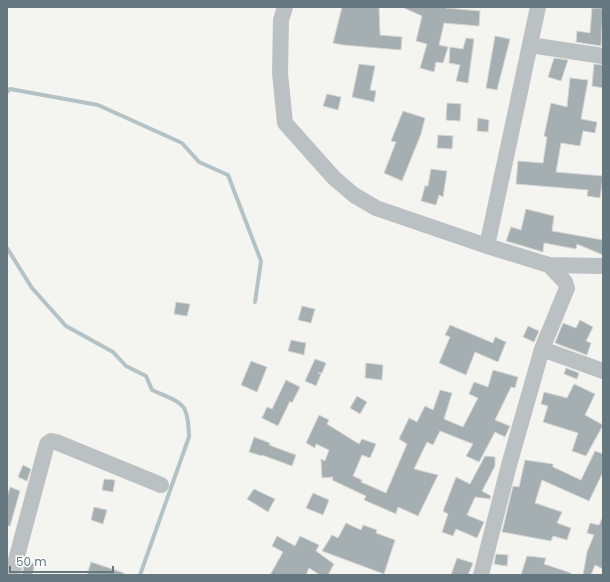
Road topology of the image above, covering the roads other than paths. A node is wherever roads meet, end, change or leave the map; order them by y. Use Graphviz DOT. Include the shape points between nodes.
graph roads {
  1 [pos="285,7"];
  2 [pos="538,7"];
  3 [pos="530,45"];
  4 [pos="603,56"];
  5 [pos="487,246"];
  6 [pos="549,265"];
  7 [pos="603,266"];
  8 [pos="542,349"];
  9 [pos="603,371"];
  10 [pos="161,485"];
  11 [pos="12,575"];
  12 [pos="481,575"];
  1 -- 5 [label="street" via="281,20 280,73 285,123 334,178 354,195 376,208"];
  2 -- 3 [label="street"];
  3 -- 4 [label="street"];
  3 -- 5 [label="street"];
  5 -- 6 [label="street"];
  6 -- 7 [label="street"];
  6 -- 8 [label="street" via="565,282 567,288"];
  8 -- 9 [label="street"];
  8 -- 12 [label="street"];
  10 -- 11 [label="street" via="56,442 47,444"];
}
